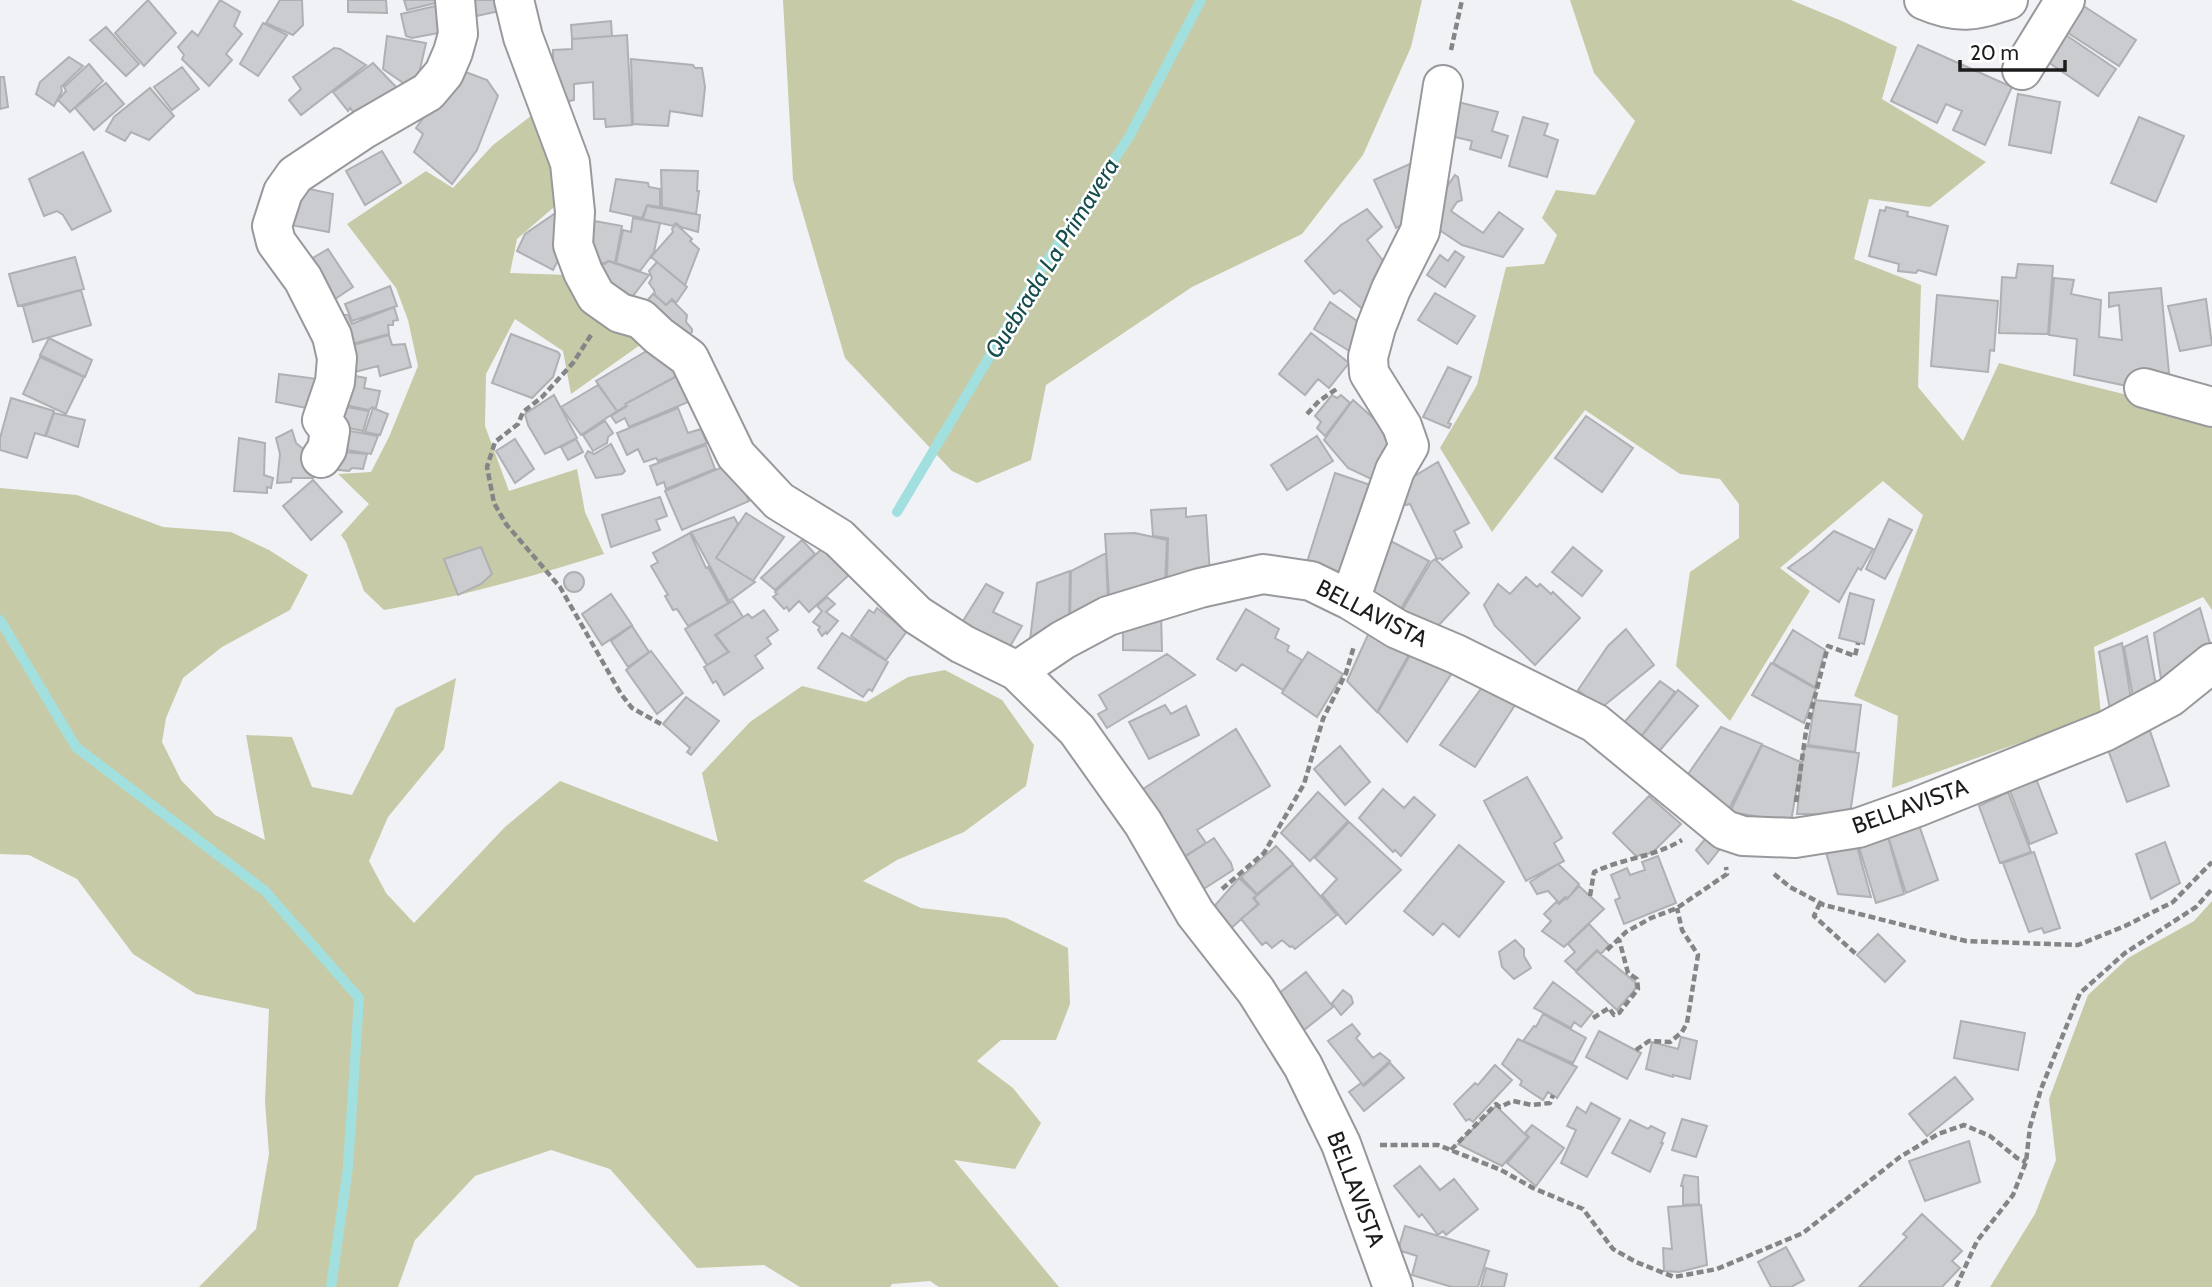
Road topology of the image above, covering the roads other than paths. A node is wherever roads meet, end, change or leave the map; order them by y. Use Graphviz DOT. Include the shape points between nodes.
graph roads {
  1 [pos="455,0"];
  2 [pos="514,0"];
  3 [pos="1924,0"];
  4 [pos="2008,0"];
  5 [pos="2065,0"];
  6 [pos="2022,70"];
  7 [pos="1443,85"];
  8 [pos="2144,388"];
  9 [pos="2212,407"];
  10 [pos="321,458"];
  11 [pos="1354,602"];
  12 [pos="2212,663"];
  13 [pos="1017,671"];
  14 [pos="1394,1287"];
  1 -- 10 [label="street" via="458,34 444,73 428,92 295,175 283,192 272,226 276,242 303,279 332,336 337,358 335,383 322,420 330,431"];
  2 -- 13 [label="street" via="523,37 570,163 573,245 596,296 620,313 641,319 689,359 736,455 779,501 839,538 917,615"];
  3 -- 4 [label="street" via="1972,11"];
  5 -- 6 [label="street"];
  7 -- 11 [label="street" via="1420,231 1391,289 1368,357 1369,373 1409,446 1395,470"];
  8 -- 9 [label="street"];
  11 -- 12 [label="street, BELLAVISTA" via="1397,629 1595,723 1725,827 1795,838 1858,828 2106,731 2170,697"];
  11 -- 13 [label="street, BELLAVISTA" via="1311,581 1263,574 1108,616"];
  13 -- 14 [label="street, BELLAVISTA" via="1077,730 1143,824 1195,913 1256,991 1297,1055 1341,1144"];
}
